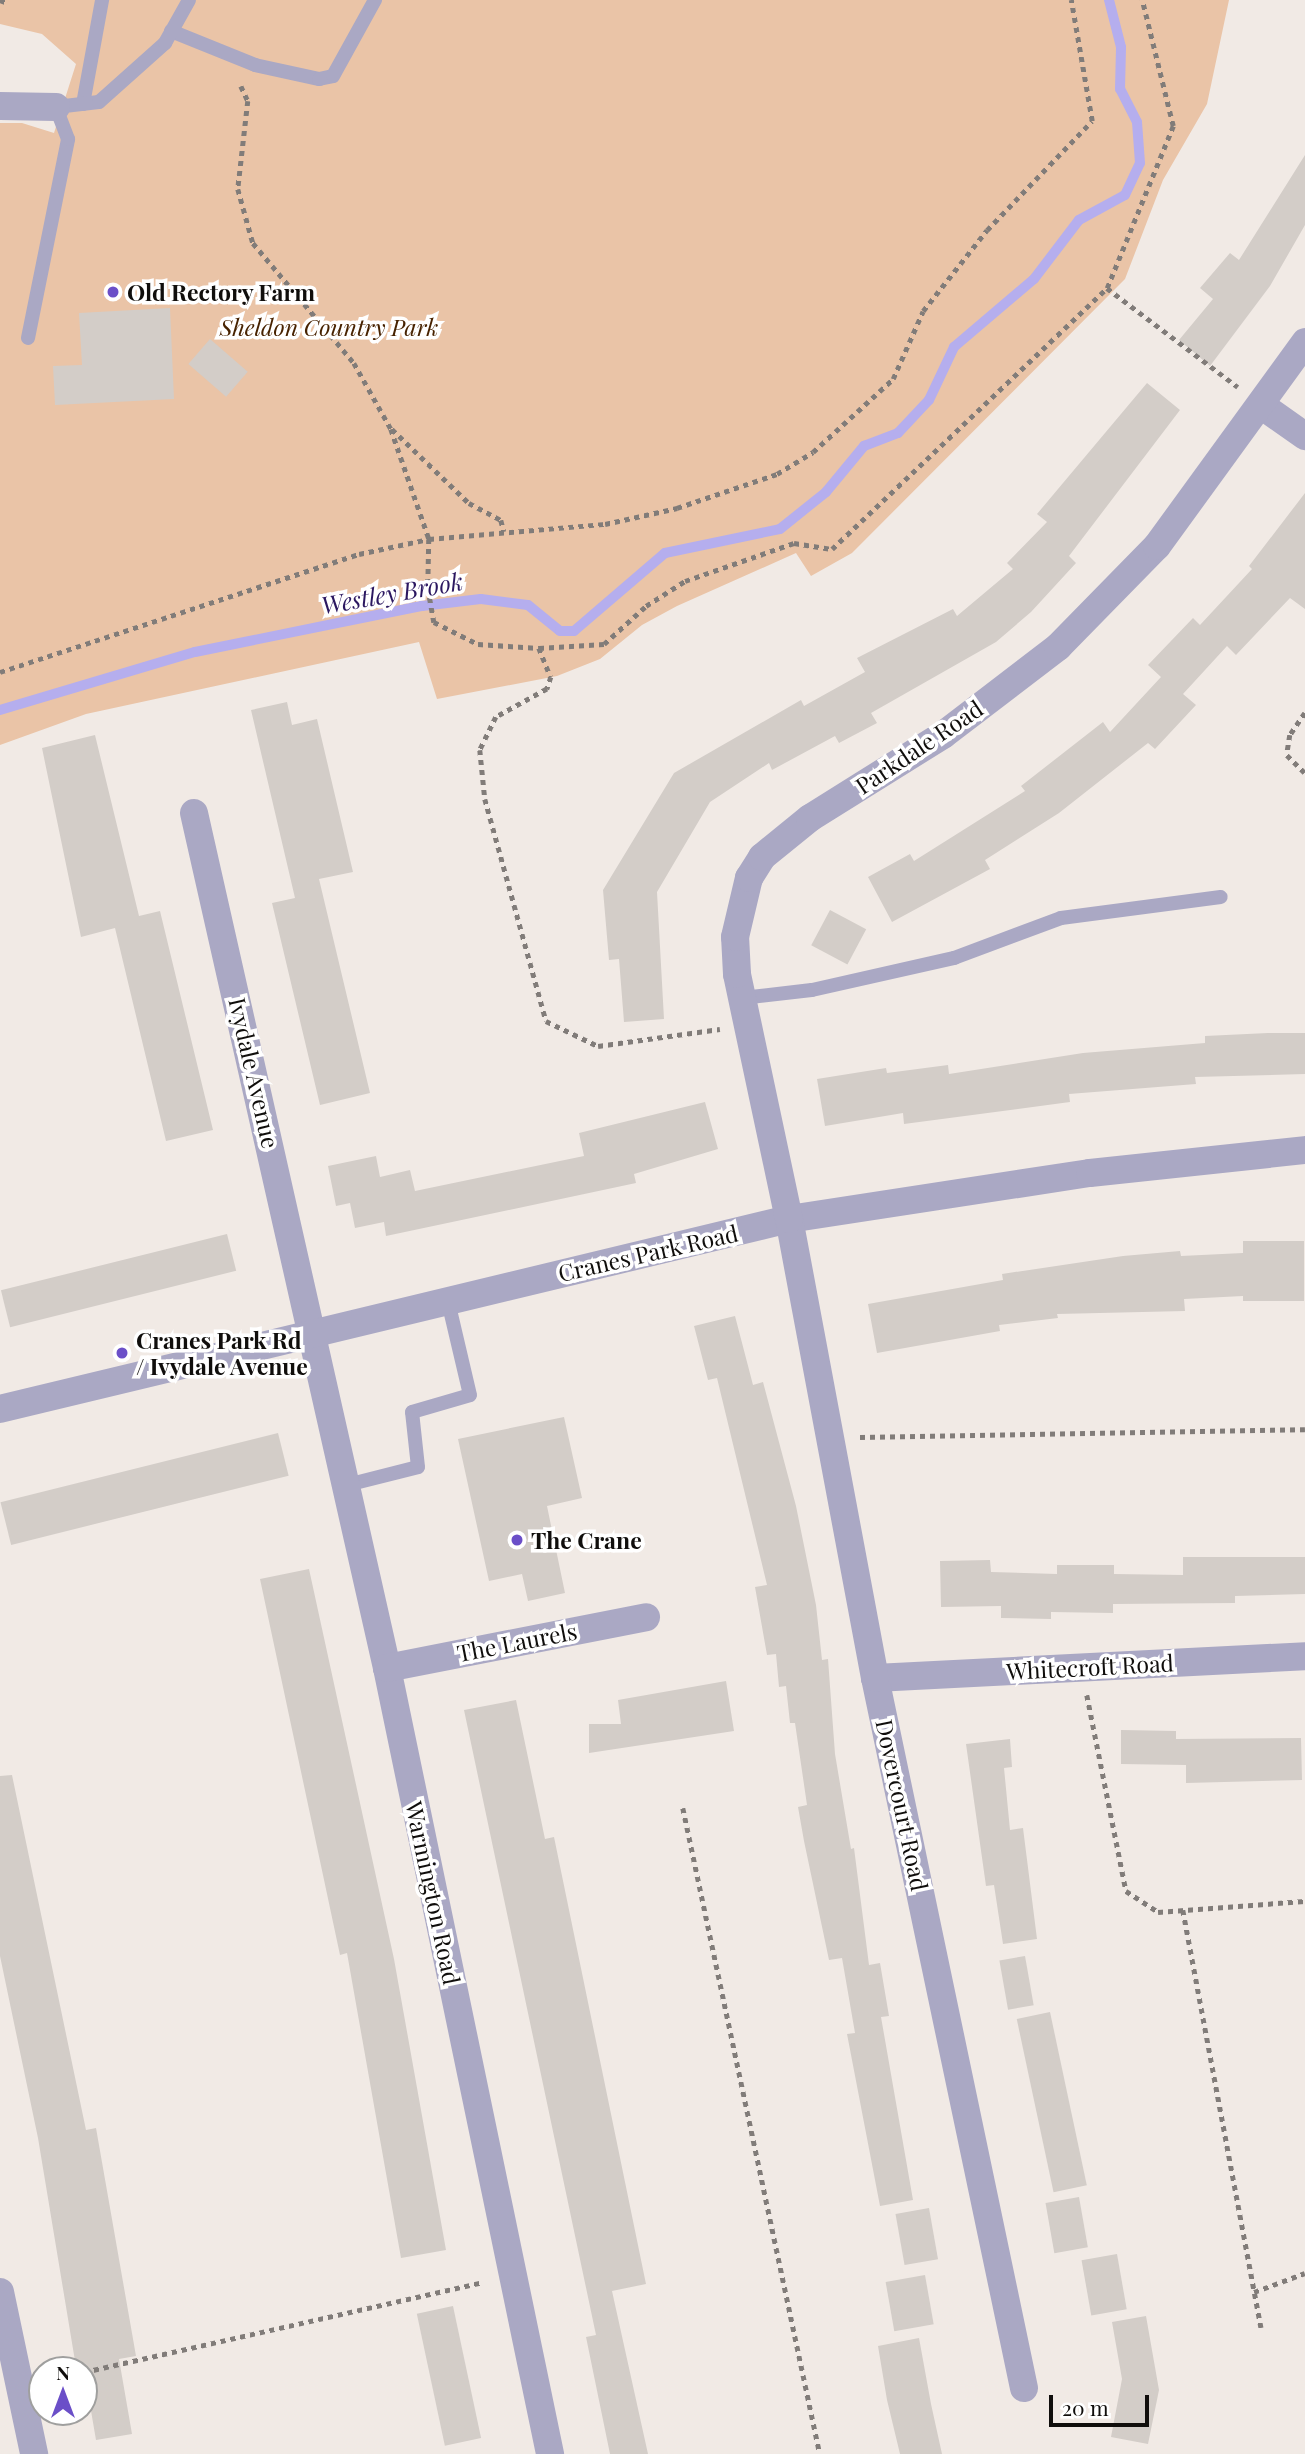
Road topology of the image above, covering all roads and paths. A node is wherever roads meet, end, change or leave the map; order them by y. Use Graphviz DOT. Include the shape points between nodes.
graph roads {
  1 [pos="102,0"];
  2 [pos="189,0"];
  3 [pos="375,0"];
  4 [pos="1071,0"];
  5 [pos="1142,0"];
  6 [pos="0,1"];
  7 [pos="8,3"];
  8 [pos="171,31"];
  9 [pos="233,78"];
  10 [pos="69,105"];
  11 [pos="0,106"];
  12 [pos="1107,288"];
  13 [pos="28,338"];
  14 [pos="1305,342"];
  15 [pos="1261,405"];
  16 [pos="391,429"];
  17 [pos="1305,436"];
  18 [pos="504,532"];
  19 [pos="429,539"];
  20 [pos="539,648"];
  21 [pos="0,673"];
  22 [pos="1305,713"];
  23 [pos="1305,773"];
  24 [pos="194,813"];
  25 [pos="1221,897"];
  26 [pos="745,1011"];
  27 [pos="1305,1150"];
  28 [pos="789,1219"];
  29 [pos="448,1301"];
  30 [pos="314,1333"];
  31 [pos="0,1409"];
  32 [pos="1305,1429"];
  33 [pos="831,1438"];
  34 [pos="347,1485"];
  35 [pos="646,1617"];
  36 [pos="1305,1656"];
  37 [pos="1081,1667"];
  38 [pos="387,1668"];
  39 [pos="875,1678"];
  40 [pos="683,1808"];
  41 [pos="1305,1901"];
  42 [pos="1183,1910"];
  43 [pos="1305,2273"];
  44 [pos="512,2276"];
  45 [pos="0,2292"];
  46 [pos="1254,2292"];
  47 [pos="1261,2328"];
  48 [pos="98,2369"];
  49 [pos="1024,2388"];
  50 [pos="10,2390"];
  51 [pos="34,2454"];
  52 [pos="550,2454"];
  53 [pos="820,2454"];
  1 -- 10 [label="lane"];
  2 -- 8 [label="lane"];
  3 -- 8 [label="lane" via="332,76 319,79 255,65"];
  4 -- 18 [label="path" via="1092,121 987,230 923,311 892,379 813,452 777,474 677,508 605,524"];
  5 -- 12 [label="path" via="1173,126"];
  6 -- 7 [label="path"];
  8 -- 10 [label="lane" via="165,43 99,102"];
  9 -- 16 [label="path" via="248,101 238,189 253,243 354,363"];
  10 -- 11 [label="street"];
  10 -- 13 [label="lane" via="68,139"];
  12 -- 15 [label="path"];
  12 -- 20 [label="path" via="832,549 794,543 749,556 685,581 646,606 604,644"];
  14 -- 15 [label="street, Parkdale Road"];
  15 -- 17 [label="street"];
  15 -- 26 [label="street, Parkdale Road" via="1157,546 1058,647 943,735 810,818 762,857 749,878 735,937"];
  16 -- 18 [label="path" via="469,503 501,520"];
  16 -- 19 [label="path"];
  18 -- 19 [label="path"];
  19 -- 20 [label="path" via="428,588 434,622 478,644"];
  19 -- 21 [label="path" via="359,554"];
  20 -- 26 [label="path" via="551,677 547,689 496,717 480,750 485,799 546,1021 598,1046"];
  22 -- 23 [label="path" via="1290,735 1287,755"];
  24 -- 30 [label="street, Ivydale Avenue"];
  25 -- 26 [label="lane" via="1061,918 954,958 812,990"];
  26 -- 28 [label="street, Parkdale Road"];
  27 -- 28 [label="street, Cranes Park Road" via="1090,1173"];
  28 -- 29 [label="street, Cranes Park Road"];
  28 -- 33 [label="street, Dovercourt Road"];
  29 -- 30 [label="street, Cranes Park Road"];
  29 -- 34 [label="lane" via="470,1395 412,1412 418,1467"];
  30 -- 31 [label="street, Cranes Park Road"];
  30 -- 34 [label="street, Warmington Road"];
  32 -- 33 [label="path"];
  33 -- 39 [label="street, Dovercourt Road"];
  34 -- 38 [label="street, Warmington Road"];
  35 -- 38 [label="street, The Laurels"];
  36 -- 37 [label="street, Whitecroft Road"];
  37 -- 39 [label="street, Whitecroft Road"];
  37 -- 42 [label="path" via="1126,1891 1158,1912"];
  38 -- 44 [label="street, Warmington Road"];
  39 -- 49 [label="street, Dovercourt Road"];
  40 -- 53 [label="path"];
  41 -- 42 [label="path"];
  42 -- 46 [label="path"];
  43 -- 46 [label="path"];
  44 -- 48 [label="path"];
  44 -- 52 [label="street, Warmington Road"];
  45 -- 50 [label="street"];
  46 -- 47 [label="path"];
  50 -- 51 [label="street"];
}
